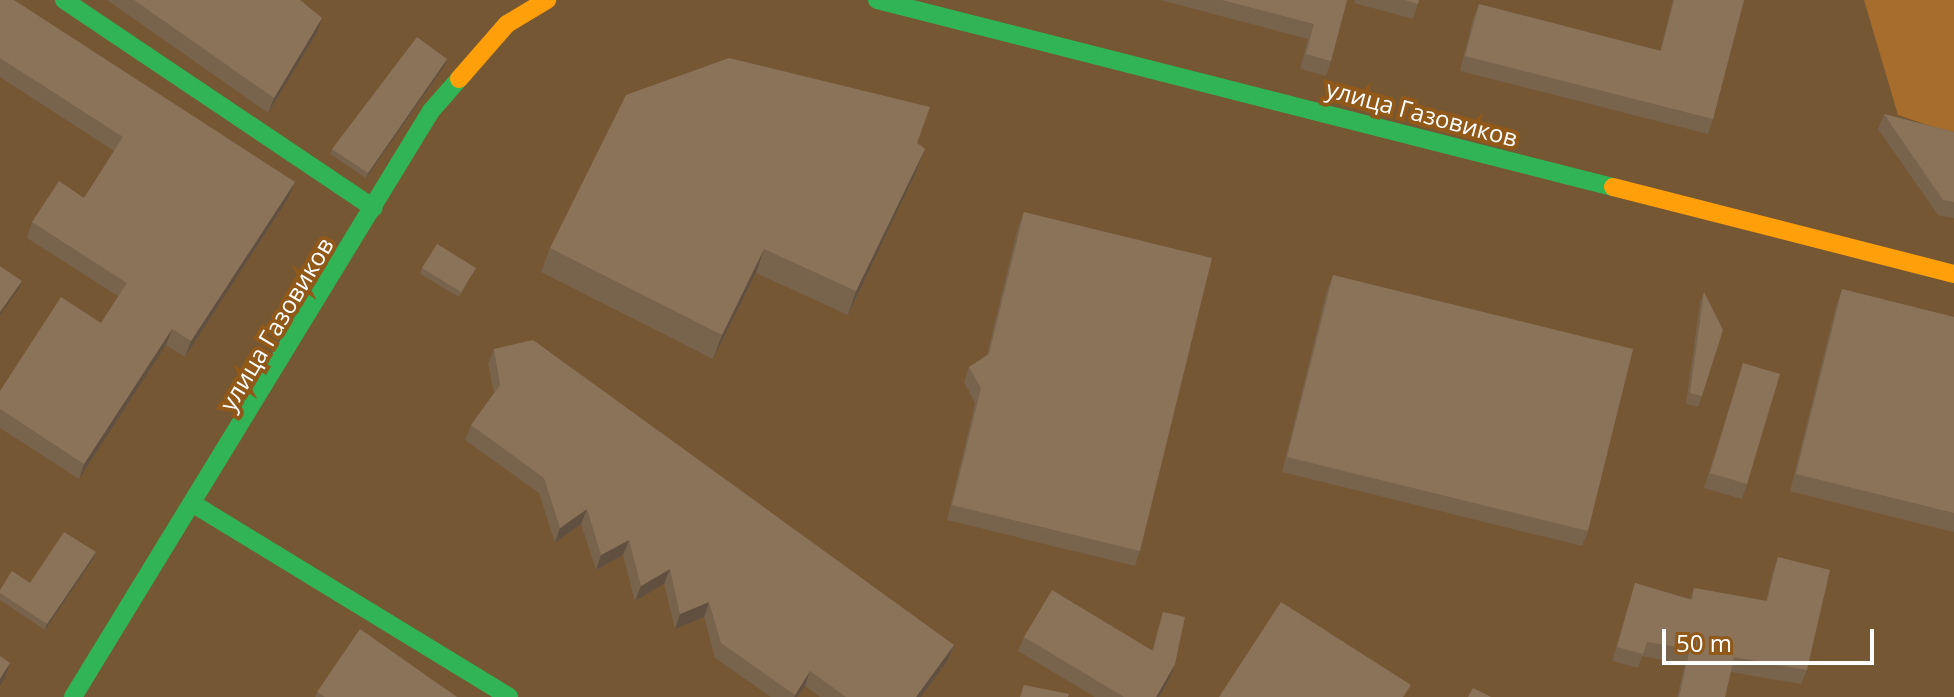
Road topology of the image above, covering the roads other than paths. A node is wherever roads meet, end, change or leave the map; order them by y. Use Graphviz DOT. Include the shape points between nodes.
graph roads {
  1 [pos="64,0"];
  2 [pos="547,0"];
  3 [pos="877,0"];
  4 [pos="374,208"];
  5 [pos="1954,274"];
  6 [pos="195,505"];
  7 [pos="73,697"];
  8 [pos="509,697"];
  1 -- 4 [label="street"];
  2 -- 4 [label="street, улица Газовиков" via="507,24 431,111"];
  3 -- 5 [label="street, улица Газовиков"];
  4 -- 6 [label="street, улица Газовиков"];
  6 -- 7 [label="street, улица Газовиков"];
  6 -- 8 [label="street"];
}
